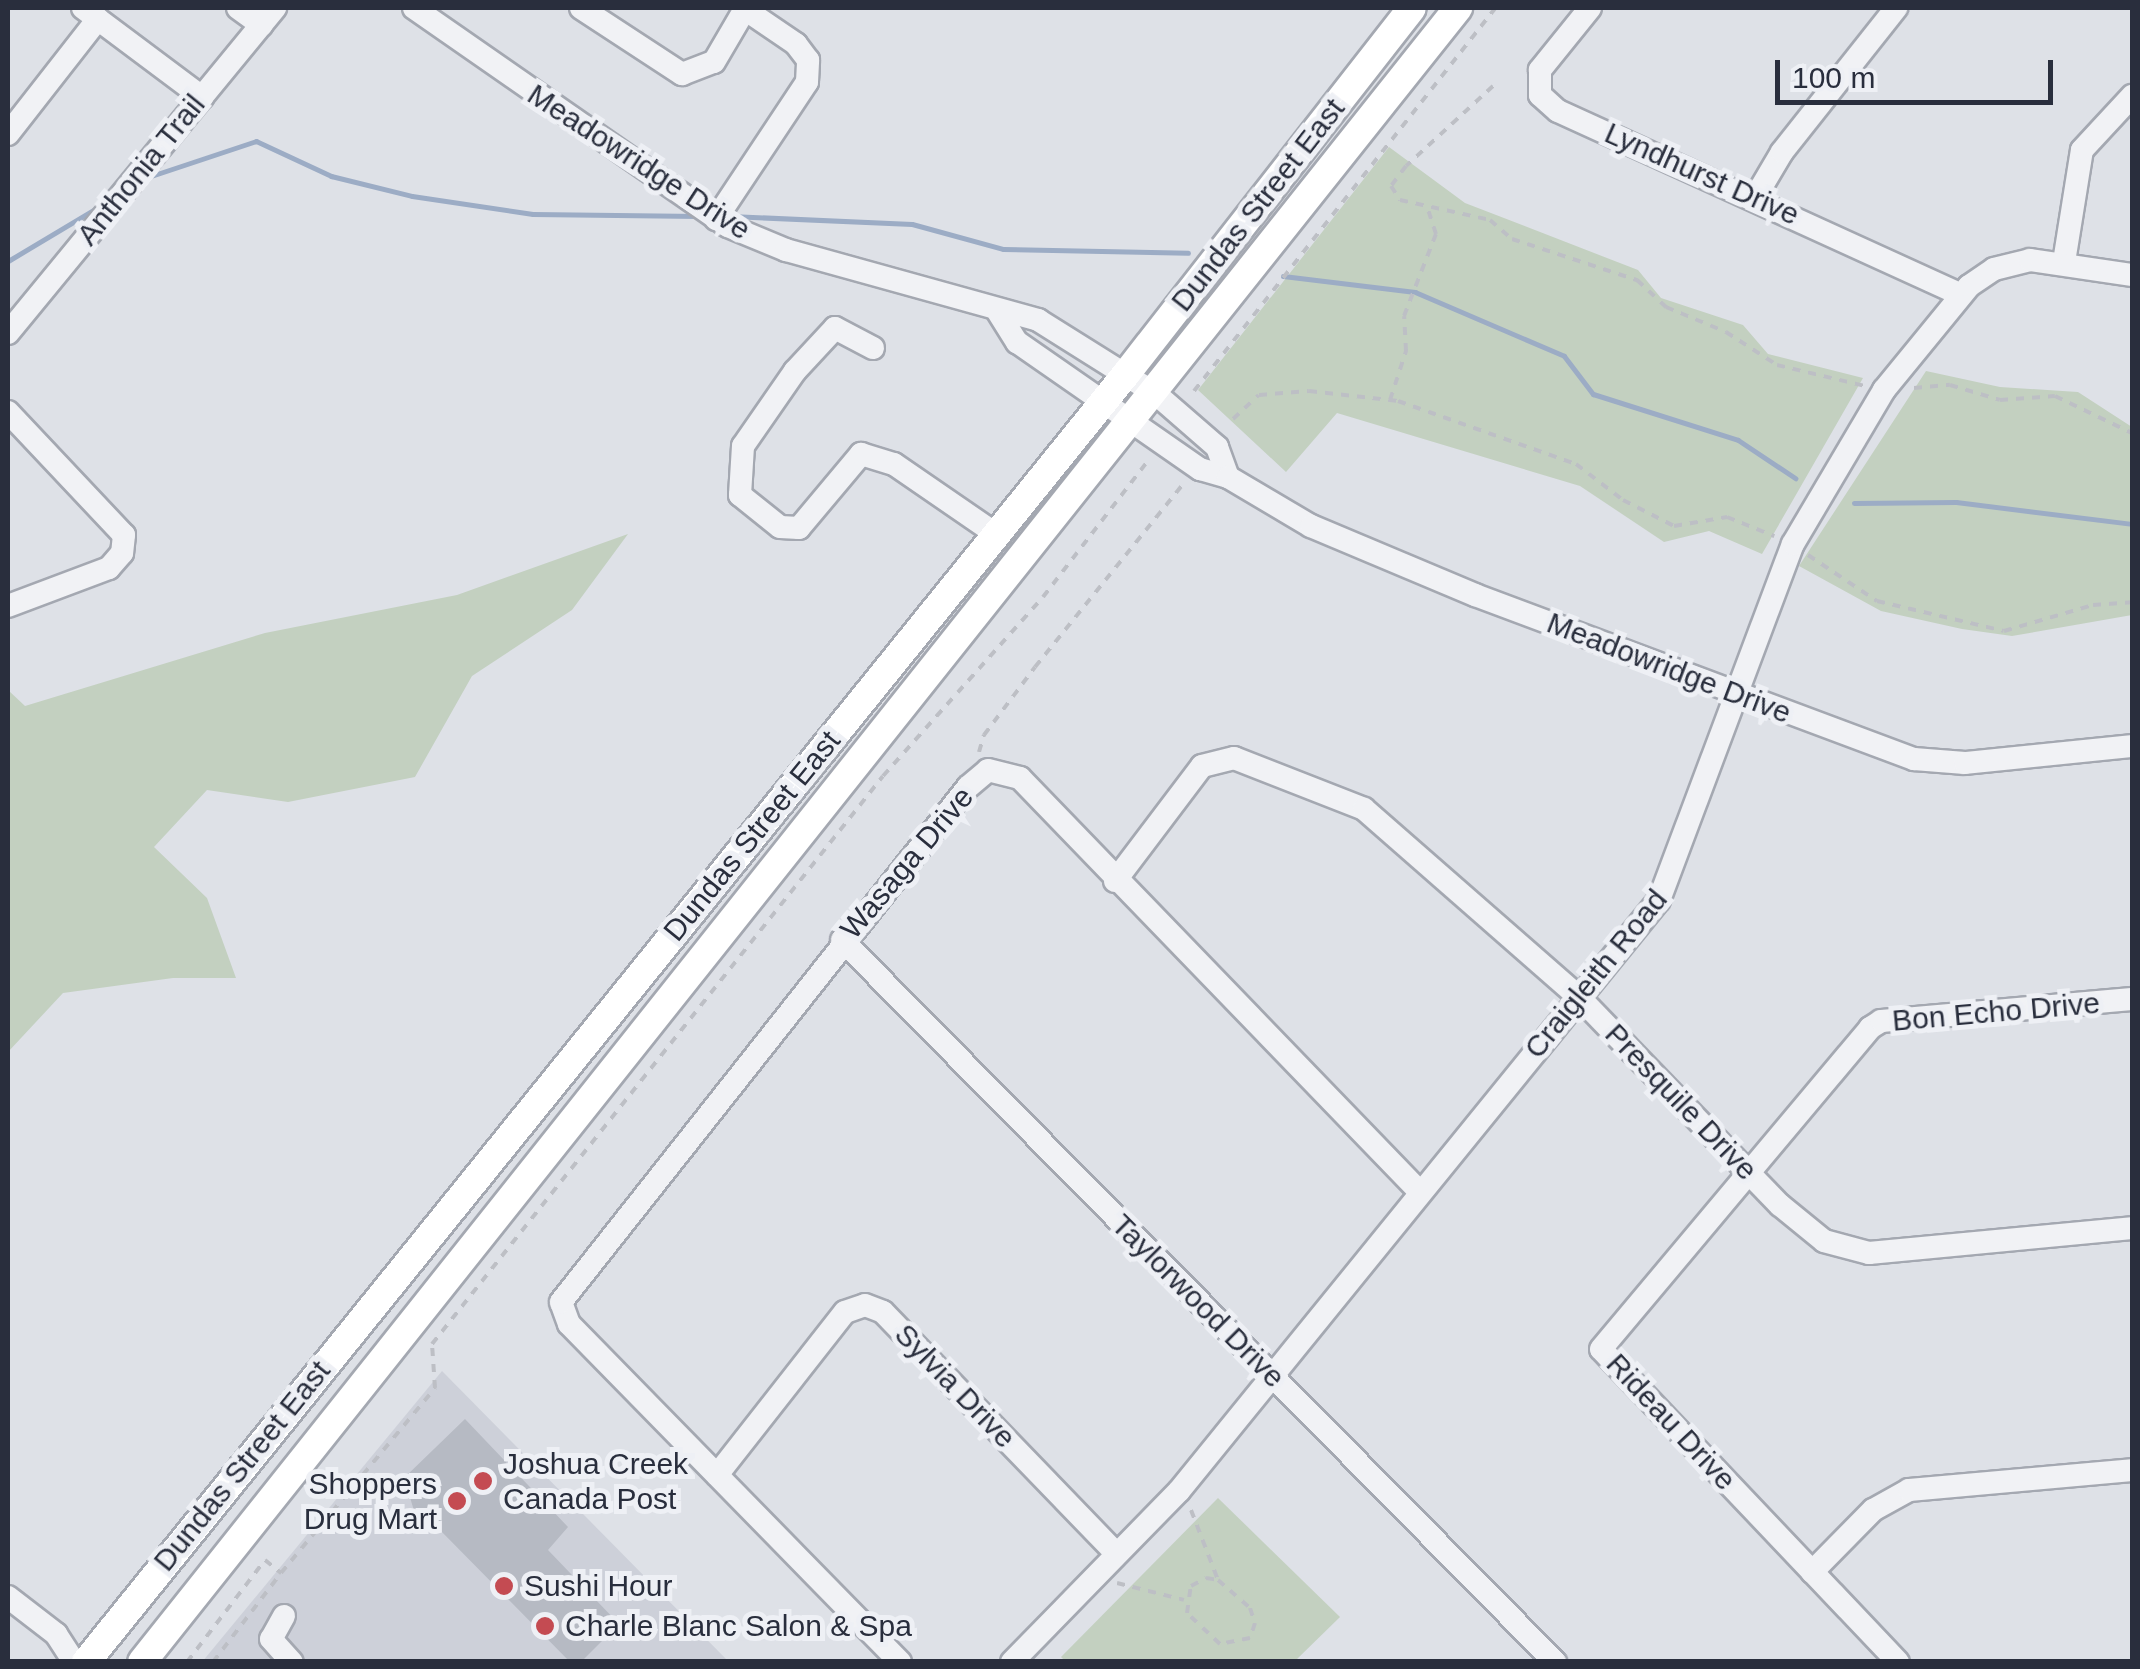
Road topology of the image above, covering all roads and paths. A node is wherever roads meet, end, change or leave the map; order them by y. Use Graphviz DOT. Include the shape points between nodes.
graph roads {
  1 [pos="238,8"];
  2 [pos="414,8"];
  3 [pos="582,8"];
  4 [pos="744,8"];
  5 [pos="1412,8"];
  6 [pos="1458,8"];
  7 [pos="1495,8"];
  8 [pos="1590,8"];
  9 [pos="1896,8"];
  10 [pos="90,13"];
  11 [pos="268,16"];
  12 [pos="1493,86"];
  13 [pos="2132,96"];
  14 [pos="202,97"];
  15 [pos="8,134"];
  16 [pos="1756,196"];
  17 [pos="1427,207"];
  18 [pos="716,219"];
  19 [pos="2064,262"];
  20 [pos="2132,276"];
  21 [pos="1961,295"];
  22 [pos="998,312"];
  23 [pos="8,333"];
  24 [pos="874,348"];
  25 [pos="1126,374"];
  26 [pos="1884,390"];
  27 [pos="1194,391"];
  28 [pos="1156,394"];
  29 [pos="1390,400"];
  30 [pos="1104,401"];
  31 [pos="8,412"];
  32 [pos="1233,419"];
  33 [pos="1134,422"];
  34 [pos="2132,434"];
  35 [pos="1150,458"];
  36 [pos="1228,476"];
  37 [pos="1187,478"];
  38 [pos="996,534"];
  39 [pos="1792,544"];
  40 [pos="2132,602"];
  41 [pos="8,606"];
  42 [pos="1738,695"];
  43 [pos="2132,746"];
  44 [pos="988,770"];
  45 [pos="1115,882"];
  46 [pos="842,940"];
  47 [pos="1579,997"];
  48 [pos="2132,999"];
  49 [pos="1751,1174"];
  50 [pos="1418,1190"];
  51 [pos="2132,1228"];
  52 [pos="1272,1377"];
  53 [pos="2132,1470"];
  54 [pos="717,1475"];
  55 [pos="1190,1510"];
  56 [pos="1116,1553"];
  57 [pos="1812,1572"];
  58 [pos="281,1574"];
  59 [pos="1218,1580"];
  60 [pos="1117,1583"];
  61 [pos="8,1598"];
  62 [pos="1184,1600"];
  63 [pos="284,1616"];
  64 [pos="74,1662"];
  65 [pos="86,1662"];
  66 [pos="142,1662"];
  67 [pos="187,1662"];
  68 [pos="212,1662"];
  69 [pos="292,1662"];
  70 [pos="900,1662"];
  71 [pos="1012,1662"];
  72 [pos="1554,1662"];
  73 [pos="1898,1662"];
  1 -- 11 [label="street"];
  2 -- 18 [label="street, Meadowridge Drive"];
  3 -- 4 [label="street" via="682,74 714,62"];
  4 -- 18 [label="street" via="796,44 808,60 807,82"];
  5 -- 25 [label="main road, Dundas Street East"];
  6 -- 28 [label="main road, Dundas Street East"];
  7 -- 27 [label="path"];
  8 -- 16 [label="street, Lyndhurst Drive" via="1540,70 1540,95 1558,111"];
  9 -- 16 [label="street" via="1782,152"];
  10 -- 14 [label="street"];
  10 -- 15 [label="street"];
  11 -- 14 [label="street, Anthonia Trail"];
  12 -- 17 [label="path" via="1392,186 1400,200"];
  13 -- 19 [label="street" via="2082,150"];
  14 -- 23 [label="street, Anthonia Trail"];
  16 -- 21 [label="street, Lyndhurst Drive"];
  17 -- 26 [label="path" via="1459,208 1490,220 1512,239 1637,280 1666,307 1726,332 1777,366"];
  17 -- 29 [label="path" via="1436,234 1407,310 1406,351"];
  18 -- 22 [label="street, Meadowridge Drive" via="786,250 905,278"];
  19 -- 20 [label="street, Craigleith Road"];
  19 -- 21 [label="street, Craigleith Road" via="2030,260 1994,269"];
  21 -- 26 [label="street, Craigleith Road"];
  22 -- 25 [label="street, Meadowridge Drive" via="1038,320"];
  22 -- 30 [label="street, Meadowridge Drive" via="1016,342"];
  24 -- 38 [label="street" via="835,328 795,371 743,446 740,495 780,527 799,528 861,454 894,464"];
  25 -- 28 [label="street, Meadowridge Drive"];
  25 -- 30 [label="main road, Dundas Street East"];
  26 -- 34 [label="path" via="1950,385 2000,400 2054,396"];
  26 -- 39 [label="street, Craigleith Road"];
  28 -- 33 [label="main road, Dundas Street East"];
  28 -- 36 [label="street, Meadowridge Drive" via="1218,447"];
  29 -- 32 [label="path" via="1309,391 1259,395"];
  29 -- 39 [label="path" via="1576,464 1623,500 1674,526 1728,517"];
  30 -- 33 [label="street, Meadowridge Drive"];
  30 -- 38 [label="main road, Dundas Street East"];
  31 -- 41 [label="street" via="124,535 122,553 109,568"];
  33 -- 36 [label="street, Meadowridge Drive" via="1200,470"];
  33 -- 66 [label="main road, Dundas Street East"];
  35 -- 58 [label="path" via="1043,596 882,776 432,1344 435,1388"];
  36 -- 42 [label="street, Meadowridge Drive" via="1362,549"];
  37 -- 44 [label="path" via="984,735 978,751"];
  38 -- 65 [label="main road, Dundas Street East"];
  39 -- 40 [label="path" via="1876,602 2004,631 2093,605"];
  39 -- 42 [label="street, Craigleith Road"];
  42 -- 43 [label="street, Meadowridge Drive" via="1929,762"];
  42 -- 47 [label="street, Craigleith Road" via="1672,878"];
  44 -- 45 [label="street, Wasaga Drive" via="1020,778"];
  44 -- 46 [label="street, Wasaga Drive"];
  45 -- 47 [label="street, Presquile Drive" via="1202,766 1228,756 1358,805"];
  45 -- 50 [label="street, Wasaga Drive"];
  46 -- 52 [label="street, Taylorwood Drive"];
  46 -- 54 [label="street, Wasaga Drive" via="564,1294 570,1324"];
  47 -- 49 [label="street, Presquile Drive"];
  47 -- 50 [label="street, Craigleith Road"];
  48 -- 49 [label="street, Bon Echo Drive" via="1881,1021"];
  49 -- 51 [label="street, Presquile Drive" via="1804,1227 1849,1250"];
  49 -- 57 [label="street, Rideau Drive" via="1601,1350"];
  50 -- 52 [label="street, Craigleith Road"];
  52 -- 56 [label="street, Craigleith Road" via="1179,1491"];
  52 -- 72 [label="street, Taylorwood Drive"];
  53 -- 57 [label="street" via="1910,1490 1873,1510"];
  54 -- 56 [label="street, Sylvia Drive" via="846,1312 873,1306"];
  54 -- 70 [label="street"];
  55 -- 59 [label="path"];
  56 -- 71 [label="street, Craigleith Road"];
  57 -- 73 [label="street, Rideau Drive"];
  58 -- 67 [label="path" via="265,1560"];
  58 -- 68 [label="path"];
  59 -- 62 [label="path" via="1190,1586"];
  59 -- 62 [label="path" via="1250,1608 1250,1638 1220,1644 1187,1614"];
  60 -- 62 [label="path"];
  61 -- 64 [label="street" via="56,1634"];
  63 -- 69 [label="street" via="271,1639"];
}
